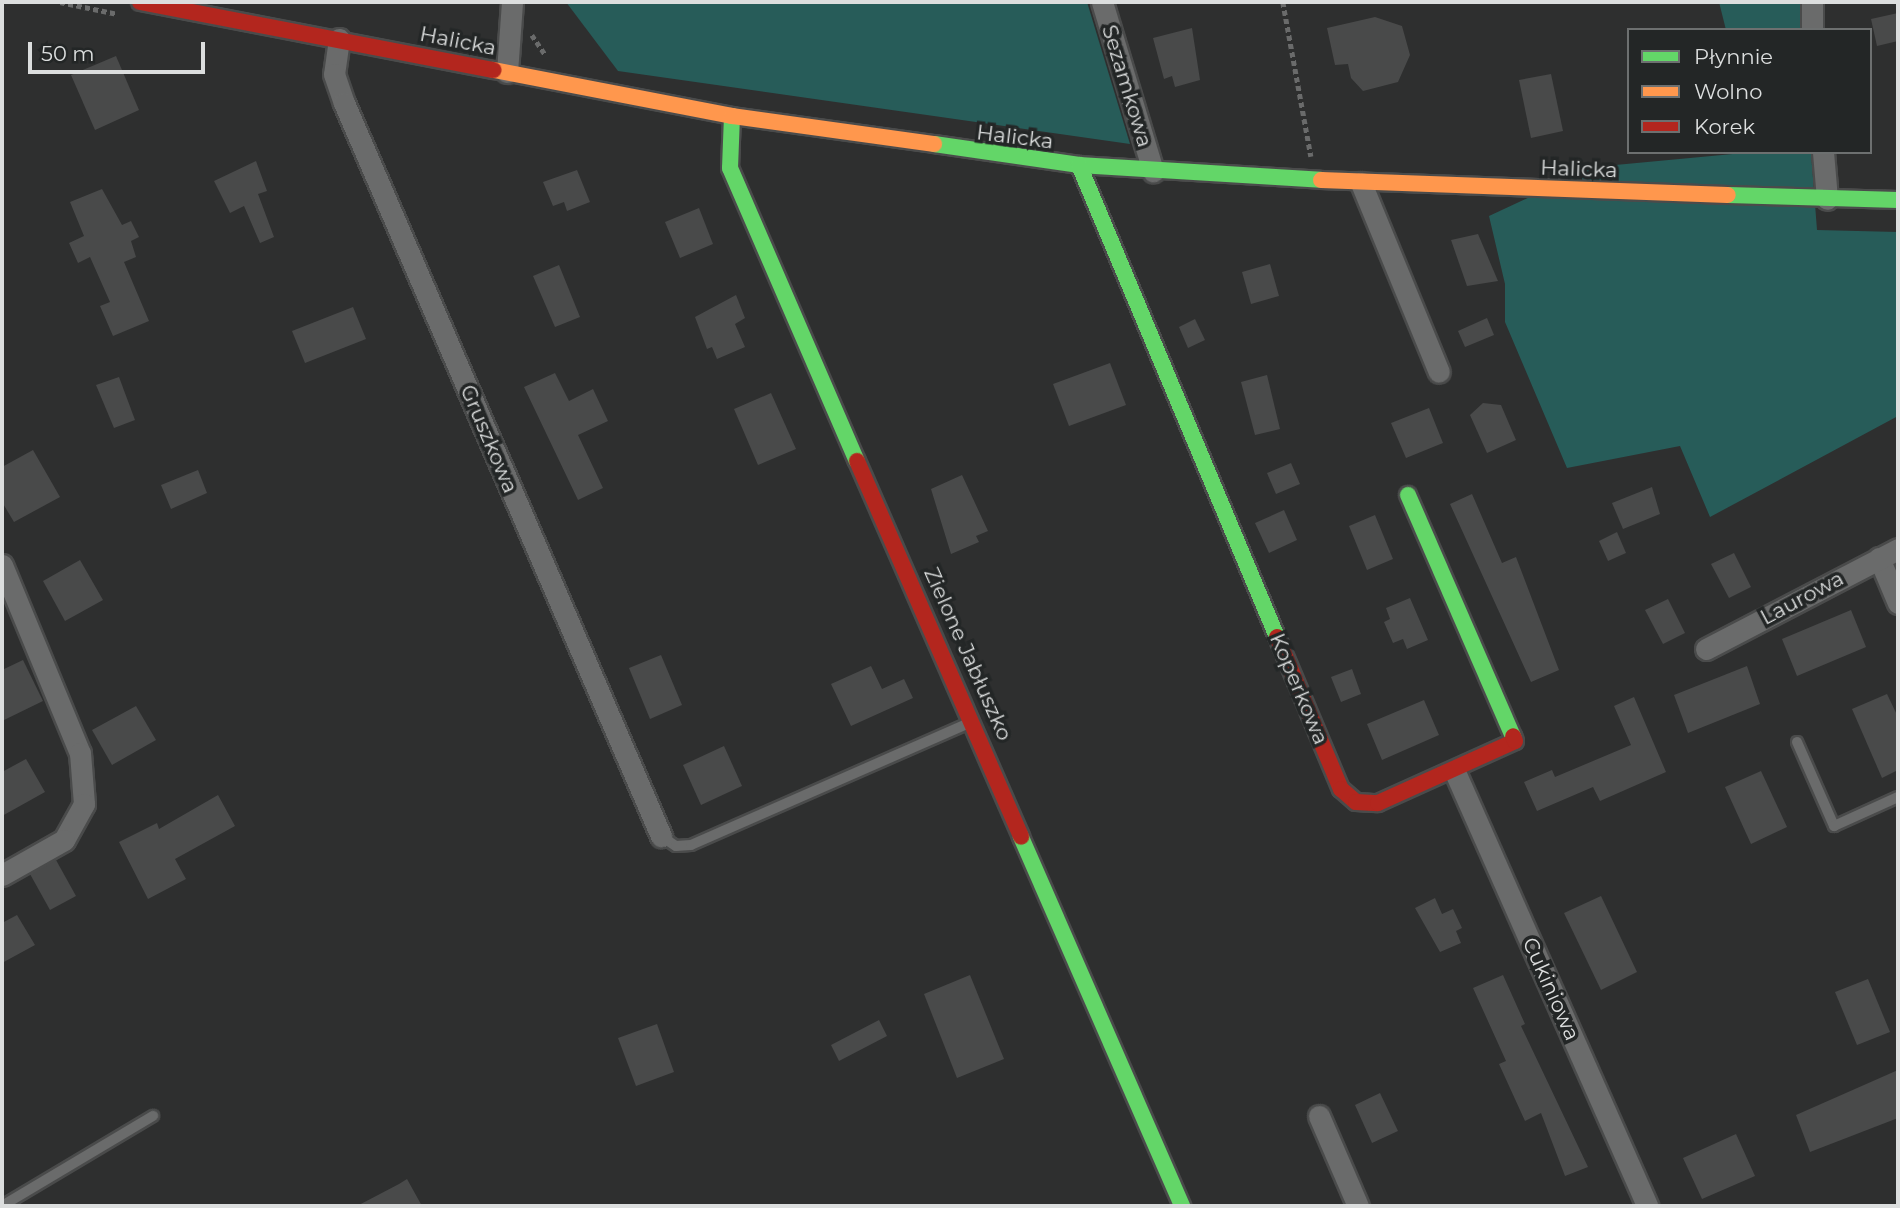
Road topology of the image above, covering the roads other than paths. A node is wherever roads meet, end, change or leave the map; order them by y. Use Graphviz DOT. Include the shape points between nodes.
graph roads {
  1 [pos="140,2"];
  2 [pos="512,2"];
  3 [pos="1101,2"];
  4 [pos="1812,2"];
  5 [pos="1812,28"];
  6 [pos="338,39"];
  7 [pos="507,72"];
  8 [pos="732,116"];
  9 [pos="1822,154"];
  10 [pos="1079,165"];
  11 [pos="1153,171"];
  12 [pos="1361,183"];
  13 [pos="1827,199"];
  14 [pos="1898,200"];
  15 [pos="1439,372"];
  16 [pos="1408,495"];
  17 [pos="1889,553"];
  18 [pos="2,565"];
  19 [pos="1898,603"];
  20 [pos="1706,649"];
  21 [pos="975,720"];
  22 [pos="1797,742"];
  23 [pos="1455,772"];
  24 [pos="1898,797"];
  25 [pos="661,836"];
  26 [pos="2,875"];
  27 [pos="1319,1115"];
  28 [pos="153,1116"];
  29 [pos="2,1206"];
  30 [pos="1182,1206"];
  31 [pos="1358,1206"];
  32 [pos="1647,1206"];
  1 -- 6 [label="street, Halicka"];
  2 -- 7 [label="street"];
  3 -- 11 [label="street, Sezamkowa"];
  4 -- 5 [label="street"];
  6 -- 7 [label="street, Halicka"];
  6 -- 25 [label="street, Gruszkowa" via="334,74 344,103"];
  7 -- 8 [label="street, Halicka"];
  8 -- 10 [label="street, Halicka"];
  8 -- 21 [label="street, Zielone Jabłuszko" via="730,168"];
  9 -- 13 [label="street"];
  10 -- 11 [label="street, Halicka"];
  10 -- 23 [label="street, Koperkowa" via="1341,789 1356,802 1378,803"];
  11 -- 12 [label="street, Halicka"];
  12 -- 13 [label="street, Halicka"];
  12 -- 15 [label="street"];
  13 -- 14 [label="street, Halicka"];
  16 -- 23 [label="street, Koperkowa" via="1515,741"];
  17 -- 19 [label="street"];
  17 -- 20 [label="street, Laurowa"];
  18 -- 26 [label="street" via="80,753 84,804 64,840"];
  21 -- 25 [label="lane" via="691,845 676,846"];
  21 -- 30 [label="street, Zielone Jabłuszko"];
  22 -- 24 [label="lane" via="1834,826"];
  23 -- 32 [label="street, Cukiniowa"];
  27 -- 31 [label="street"];
  28 -- 29 [label="lane"];
}
